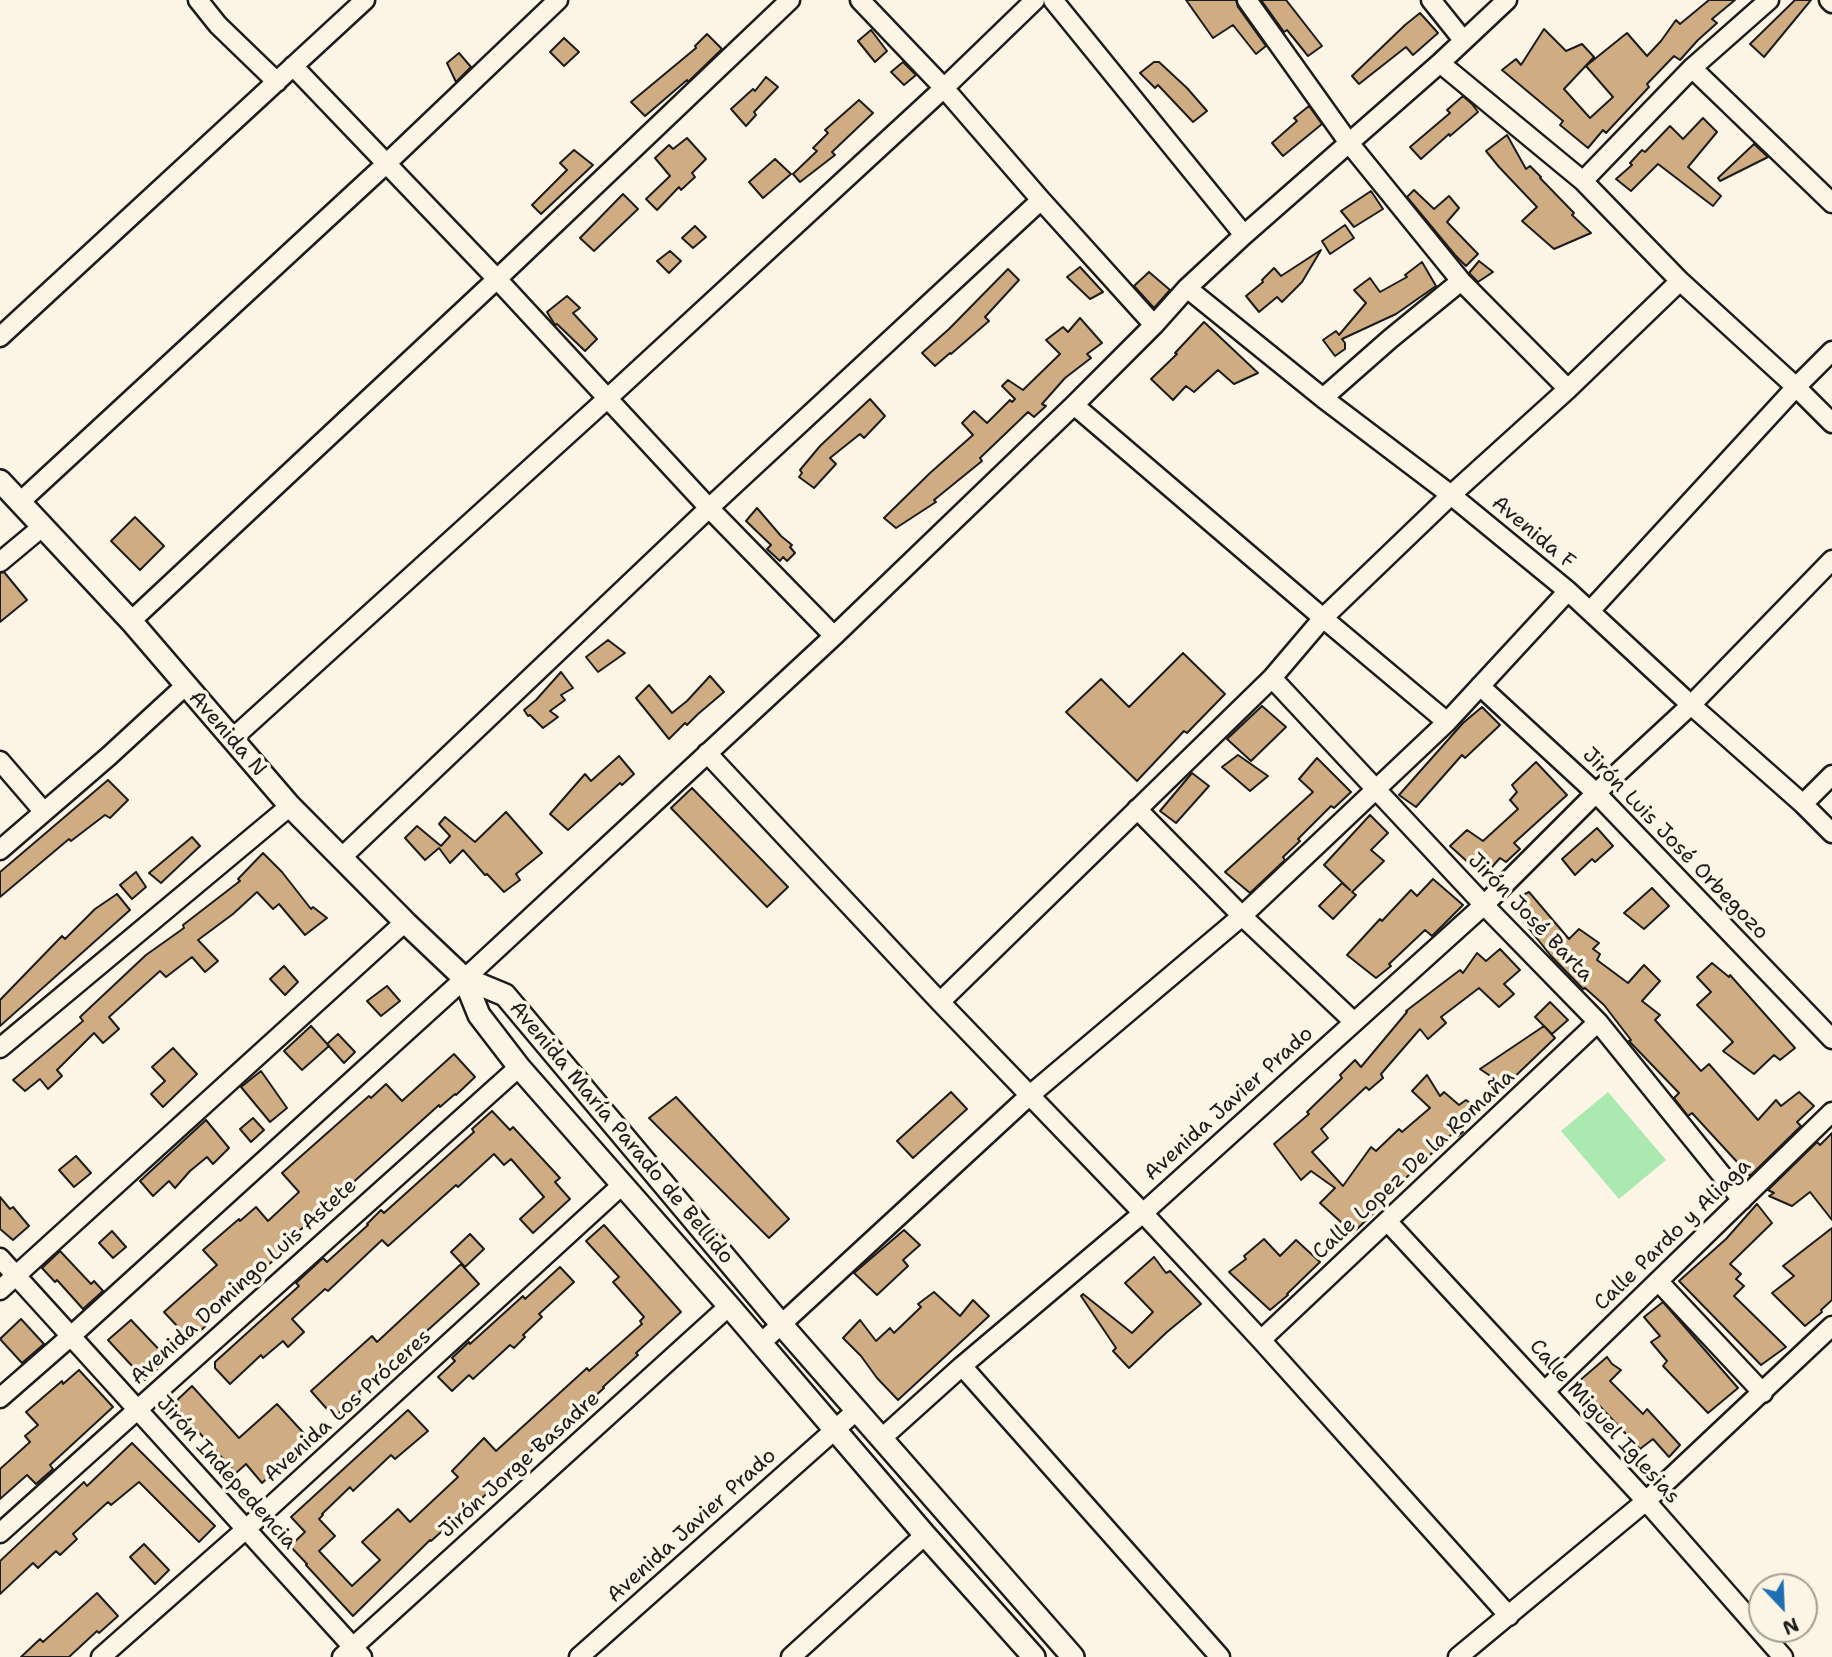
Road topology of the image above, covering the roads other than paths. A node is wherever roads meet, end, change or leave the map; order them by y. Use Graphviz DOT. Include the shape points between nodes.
graph roads {
  1 [pos="198,0"];
  2 [pos="365,0"];
  3 [pos="558,0"];
  4 [pos="790,0"];
  5 [pos="860,0"];
  6 [pos="1035,0"];
  7 [pos="1054,0"];
  8 [pos="1247,0"];
  9 [pos="1432,0"];
  10 [pos="1507,0"];
  11 [pos="1769,0"];
  12 [pos="1463,40"];
  13 [pos="1440,63"];
  14 [pos="293,66"];
  15 [pos="1692,68"];
  16 [pos="277,82"];
  17 [pos="944,88"];
  18 [pos="1349,143"];
  19 [pos="387,163"];
  20 [pos="1583,181"];
  21 [pos="1041,200"];
  22 [pos="1832,203"];
  23 [pos="1244,235"];
  24 [pos="497,279"];
  25 [pos="1461,281"];
  26 [pos="1680,281"];
  27 [pos="1187,288"];
  28 [pos="1154,325"];
  29 [pos="0,337"];
  30 [pos="1832,351"];
  31 [pos="1796,387"];
  32 [pos="1568,389"];
  33 [pos="609,397"];
  34 [pos="1323,398"];
  35 [pos="1074,405"];
  36 [pos="1832,423"];
  37 [pos="0,481"];
  38 [pos="1451,495"];
  39 [pos="20,502"];
  40 [pos="709,508"];
  41 [pos="41,527"];
  42 [pos="1832,560"];
  43 [pos="0,562"];
  44 [pos="1568,591"];
  45 [pos="1590,611"];
  46 [pos="1323,618"];
  47 [pos="131,621"];
  48 [pos="834,636"];
  49 [pos="1272,678"];
  50 [pos="185,686"];
  51 [pos="1480,686"];
  52 [pos="1691,705"];
  53 [pos="1447,722"];
  54 [pos="232,739"];
  55 [pos="707,753"];
  56 [pos="0,761"];
  57 [pos="1832,775"];
  58 [pos="1378,789"];
  59 [pos="1596,793"];
  60 [pos="1803,804"];
  61 [pos="290,806"];
  62 [pos="1137,809"];
  63 [pos="44,812"];
  64 [pos="1832,833"];
  65 [pos="0,850"];
  66 [pos="341,858"];
  67 [pos="1484,905"];
  68 [pos="1242,916"];
  69 [pos="405,922"];
  70 [pos="464,978"];
  71 [pos="940,1002"];
  72 [pos="1354,1022"];
  73 [pos="1598,1022"];
  74 [pos="1832,1040"];
  75 [pos="0,1048"];
  76 [pos="519,1067"];
  77 [pos="1030,1095"];
  78 [pos="1832,1112"];
  79 [pos="622,1185"];
  80 [pos="1742,1200"];
  81 [pos="1143,1213"];
  82 [pos="1387,1221"];
  83 [pos="0,1258"];
  84 [pos="16,1276"];
  85 [pos="1658,1281"];
  86 [pos="0,1290"];
  87 [pos="729,1306"];
  88 [pos="781,1324"];
  89 [pos="1832,1326"];
  90 [pos="71,1336"];
  91 [pos="1261,1340"];
  92 [pos="761,1343"];
  93 [pos="962,1366"];
  94 [pos="1545,1391"];
  95 [pos="1763,1393"];
  96 [pos="0,1398"];
  97 [pos="136,1409"];
  98 [pos="856,1411"];
  99 [pos="835,1429"];
  100 [pos="882,1438"];
  101 [pos="1646,1501"];
  102 [pos="246,1529"];
  103 [pos="0,1533"];
  104 [pos="925,1535"];
  105 [pos="1509,1616"];
  106 [pos="352,1654"];
  107 [pos="798,1655"];
  108 [pos="101,1657"];
  109 [pos="579,1657"];
  110 [pos="1034,1657"];
  111 [pos="1073,1657"];
  112 [pos="1220,1657"];
  113 [pos="1458,1657"];
  114 [pos="1783,1657"];
  1 -- 16 [label="street"];
  2 -- 14 [label="street"];
  3 -- 19 [label="street"];
  4 -- 24 [label="street"];
  5 -- 17 [label="street"];
  6 -- 17 [label="street"];
  7 -- 23 [label="street"];
  8 -- 18 [label="street"];
  9 -- 12 [label="street"];
  10 -- 12 [label="street"];
  11 -- 15 [label="street"];
  12 -- 13 [label="street"];
  13 -- 18 [label="street"];
  13 -- 20 [label="street"];
  14 -- 16 [label="street"];
  14 -- 19 [label="street"];
  15 -- 20 [label="street"];
  15 -- 22 [label="street"];
  16 -- 29 [label="street"];
  17 -- 21 [label="street"];
  17 -- 33 [label="street"];
  18 -- 23 [label="street"];
  18 -- 25 [label="street"];
  19 -- 24 [label="street"];
  19 -- 39 [label="street"];
  20 -- 26 [label="street"];
  21 -- 28 [label="street"];
  21 -- 40 [label="street"];
  23 -- 27 [label="street"];
  24 -- 33 [label="street"];
  24 -- 47 [label="street"];
  25 -- 32 [label="street"];
  25 -- 34 [label="street"];
  26 -- 31 [label="street"];
  26 -- 32 [label="street"];
  27 -- 28 [label="street"];
  27 -- 34 [label="street, Avenida F"];
  28 -- 35 [label="street"];
  30 -- 31 [label="street"];
  31 -- 36 [label="street"];
  31 -- 45 [label="street"];
  32 -- 38 [label="street"];
  33 -- 40 [label="street"];
  33 -- 54 [label="street"];
  34 -- 38 [label="street, Avenida F"];
  35 -- 46 [label="street"];
  35 -- 48 [label="street"];
  37 -- 39 [label="street, Avenida N"];
  38 -- 44 [label="street, Avenida F"];
  38 -- 46 [label="street"];
  39 -- 41 [label="street, Avenida N"];
  40 -- 48 [label="street"];
  40 -- 66 [label="street"];
  41 -- 43 [label="street"];
  41 -- 47 [label="street, Avenida N"];
  42 -- 52 [label="street, Avenida Javier Prado"];
  44 -- 45 [label="street, Avenida F"];
  44 -- 51 [label="street"];
  45 -- 52 [label="street, Avenida F"];
  46 -- 49 [label="street"];
  46 -- 53 [label="street"];
  47 -- 50 [label="street, Avenida N"];
  48 -- 55 [label="street"];
  49 -- 58 [label="street, Jirón José Barta"];
  49 -- 62 [label="street"];
  50 -- 54 [label="street, Avenida N"];
  50 -- 63 [label="street"];
  51 -- 53 [label="street"];
  51 -- 59 [label="street, Jirón Luis José Orbegozo"];
  52 -- 59 [label="street, Avenida Javier Prado"];
  52 -- 60 [label="street, Avenida F"];
  53 -- 58 [label="street"];
  54 -- 61 [label="street, Avenida N"];
  55 -- 70 [label="street"];
  55 -- 71 [label="street"];
  56 -- 63 [label="street"];
  57 -- 60 [label="street"];
  58 -- 67 [label="street, Jirón José Barta"];
  58 -- 68 [label="street"];
  59 -- 67 [label="street, Avenida Javier Prado"];
  59 -- 74 [label="street, Jirón Luis José Orbegozo"];
  60 -- 64 [label="street, Avenida F"];
  61 -- 66 [label="street, Avenida N"];
  61 -- 75 [label="street"];
  62 -- 68 [label="street"];
  62 -- 71 [label="street"];
  63 -- 65 [label="street"];
  66 -- 69 [label="street, Avenida N"];
  67 -- 72 [label="street, Avenida Javier Prado"];
  67 -- 73 [label="street, Jirón José Barta"];
  68 -- 72 [label="street"];
  68 -- 77 [label="street"];
  69 -- 70 [label="street, Avenida N"];
  69 -- 84 [label="street"];
  70 -- 76 [label="street, Avenida María Parado de Bellido" via="479,1015"];
  70 -- 88 [label="street, Avenida María Parado de Bellido" via="505,995"];
  70 -- 90 [label="street"];
  71 -- 77 [label="street"];
  72 -- 81 [label="street, Avenida Javier Prado"];
  73 -- 80 [label="street, Jirón José Barta"];
  73 -- 82 [label="street, Calle Lopez De la Romaña"];
  76 -- 79 [label="street, Avenida María Parado de Bellido"];
  76 -- 97 [label="street, Avenida Domingo Luis Astete"];
  77 -- 81 [label="street"];
  77 -- 88 [label="street"];
  78 -- 80 [label="street, Calle Pardo y Aliaga"];
  79 -- 87 [label="street, Avenida María Parado de Bellido"];
  79 -- 102 [label="street, Avenida Los Próceres"];
  80 -- 85 [label="street, Calle Pardo y Aliaga"];
  81 -- 91 [label="street"];
  81 -- 93 [label="street, Avenida Javier Prado"];
  82 -- 91 [label="street, Calle Lopez De la Romaña"];
  82 -- 94 [label="street, Calle Miguel Iglesias"];
  83 -- 84 [label="street, Jirón Indepedencia"];
  84 -- 86 [label="street"];
  84 -- 90 [label="street, Jirón Indepedencia"];
  85 -- 94 [label="street, Calle Pardo y Aliaga"];
  85 -- 95 [label="street"];
  87 -- 92 [label="street, Avenida María Parado de Bellido"];
  87 -- 106 [label="street, Jirón Jorge Basadre"];
  88 -- 92 [label="street"];
  88 -- 98 [label="street, Avenida María Parado de Bellido"];
  89 -- 95 [label="street"];
  90 -- 96 [label="street"];
  90 -- 97 [label="street, Jirón Indepedencia"];
  91 -- 105 [label="street"];
  92 -- 99 [label="street, Avenida María Parado de Bellido"];
  93 -- 100 [label="street, Avenida Javier Prado"];
  93 -- 112 [label="street"];
  94 -- 101 [label="street, Calle Miguel Iglesias"];
  95 -- 101 [label="street"];
  97 -- 102 [label="street, Jirón Indepedencia"];
  97 -- 103 [label="street, Avenida Domingo Luis Astete"];
  98 -- 99 [label="street, Avenida Javier Prado"];
  98 -- 100 [label="street, Avenida María Parado de Bellido"];
  99 -- 104 [label="street, Avenida María Parado de Bellido"];
  99 -- 109 [label="street, Avenida Javier Prado"];
  100 -- 111 [label="street, Avenida María Parado de Bellido"];
  101 -- 105 [label="street"];
  101 -- 114 [label="street, Calle Miguel Iglesias"];
  102 -- 106 [label="street, Jirón Indepedencia"];
  102 -- 108 [label="street, Avenida Los Próceres"];
  104 -- 107 [label="street"];
  104 -- 110 [label="street, Avenida María Parado de Bellido"];
  105 -- 113 [label="street"];
}
